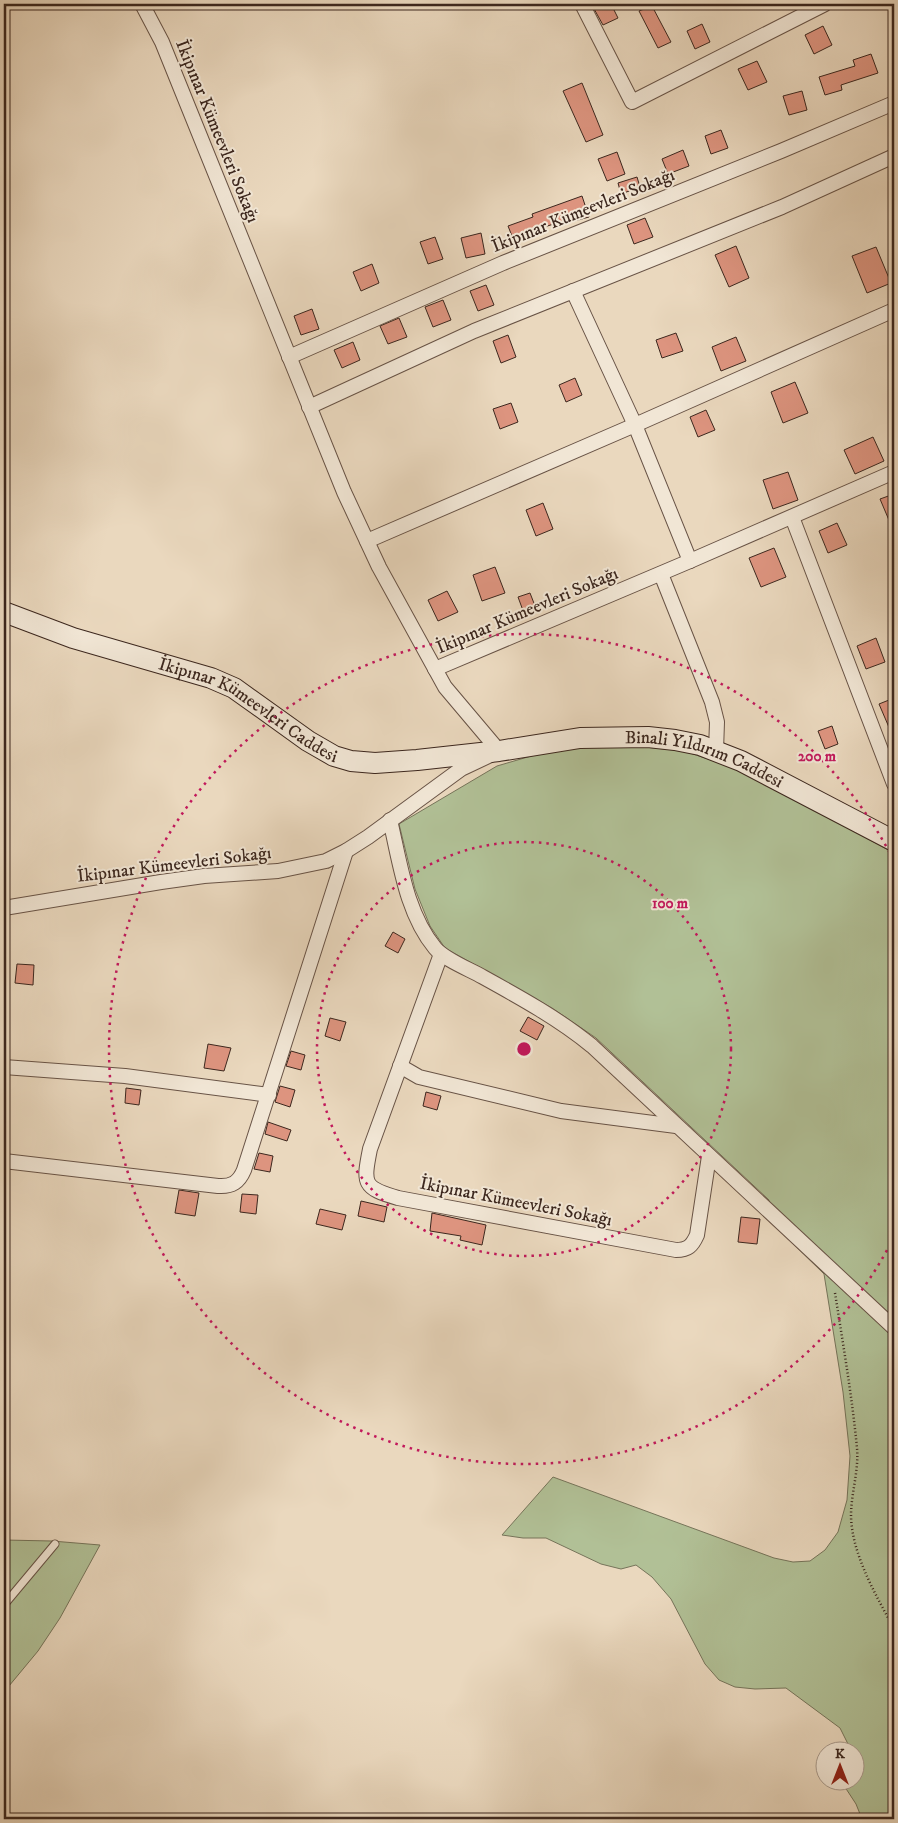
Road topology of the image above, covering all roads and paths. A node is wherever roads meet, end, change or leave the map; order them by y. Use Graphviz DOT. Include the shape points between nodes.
graph roads {
  1 [pos="142,4"];
  2 [pos="582,4"];
  3 [pos="826,4"];
  4 [pos="894,103"];
  5 [pos="894,156"];
  6 [pos="573,292"];
  7 [pos="894,310"];
  8 [pos="289,357"];
  9 [pos="309,407"];
  10 [pos="635,425"];
  11 [pos="894,472"];
  12 [pos="792,517"];
  13 [pos="367,541"];
  14 [pos="690,561"];
  15 [pos="661,574"];
  16 [pos="4,612"];
  17 [pos="435,669"];
  18 [pos="498,751"];
  19 [pos="716,751"];
  20 [pos="894,784"];
  21 [pos="390,820"];
  22 [pos="894,841"];
  23 [pos="346,852"];
  24 [pos="4,910"];
  25 [pos="441,954"];
  26 [pos="400,1066"];
  27 [pos="4,1067"];
  28 [pos="268,1095"];
  29 [pos="676,1126"];
  30 [pos="708,1156"];
  31 [pos="4,1161"];
  32 [pos="832,1269"];
  33 [pos="894,1328"];
  34 [pos="55,1544"];
  35 [pos="4,1605"];
  36 [pos="894,1629"];
  1 -- 8 [label="street, İkipınar Kümeevleri Sokağı" via="162,42"];
  2 -- 3 [label="street" via="632,102"];
  4 -- 8 [label="street, İkipınar Kümeevleri Sokağı" via="503,263"];
  5 -- 6 [label="street" via="782,207"];
  6 -- 9 [label="street" via="474,331"];
  6 -- 10 [label="street"];
  7 -- 10 [label="street"];
  8 -- 9 [label="street, İkipınar Kümeevleri Sokağı"];
  9 -- 13 [label="street, İkipınar Kümeevleri Sokağı"];
  10 -- 13 [label="street"];
  10 -- 14 [label="street"];
  11 -- 12 [label="street, İkipınar Kümeevleri Sokağı"];
  12 -- 14 [label="street, İkipınar Kümeevleri Sokağı"];
  12 -- 20 [label="street"];
  13 -- 17 [label="street, İkipınar Kümeevleri Sokağı"];
  14 -- 15 [label="street, İkipınar Kümeevleri Sokağı"];
  15 -- 17 [label="street, İkipınar Kümeevleri Sokağı"];
  15 -- 19 [label="street" via="712,702"];
  16 -- 18 [label="street, İkipınar Kümeevleri Caddesi" via="73,638 190,671 234,688 308,741 334,756 351,761 375,763"];
  17 -- 18 [label="street, İkipınar Kümeevleri Sokağı" via="445,687"];
  18 -- 19 [label="street, Binali Yıldırım Caddesi" via="543,742 648,736"];
  18 -- 21 [label="street, İkipınar Kümeevleri Sokağı" via="461,769"];
  19 -- 22 [label="street, Binali Yıldırım Caddesi" via="758,769"];
  21 -- 23 [label="street, İkipınar Kümeevleri Sokağı"];
  21 -- 25 [label="street" via="416,917"];
  23 -- 24 [label="street, İkipınar Kümeevleri Sokağı" via="304,866 161,882"];
  23 -- 28 [label="street"];
  25 -- 26 [label="street, İkipınar Kümeevleri Sokağı"];
  25 -- 29 [label="street" via="575,1032"];
  26 -- 29 [label="street" via="418,1077 561,1111"];
  26 -- 30 [label="street, İkipınar Kümeevleri Sokağı" via="368,1159 366,1178 377,1192 685,1250 697,1235"];
  27 -- 28 [label="street" via="126,1076"];
  28 -- 31 [label="street" via="241,1178 227,1187"];
  29 -- 30 [label="street"];
  30 -- 32 [label="street"];
  32 -- 33 [label="street"];
  32 -- 36 [label="path" via="858,1458 852,1526 863,1565"];
  34 -- 35 [label="lane"];
}
